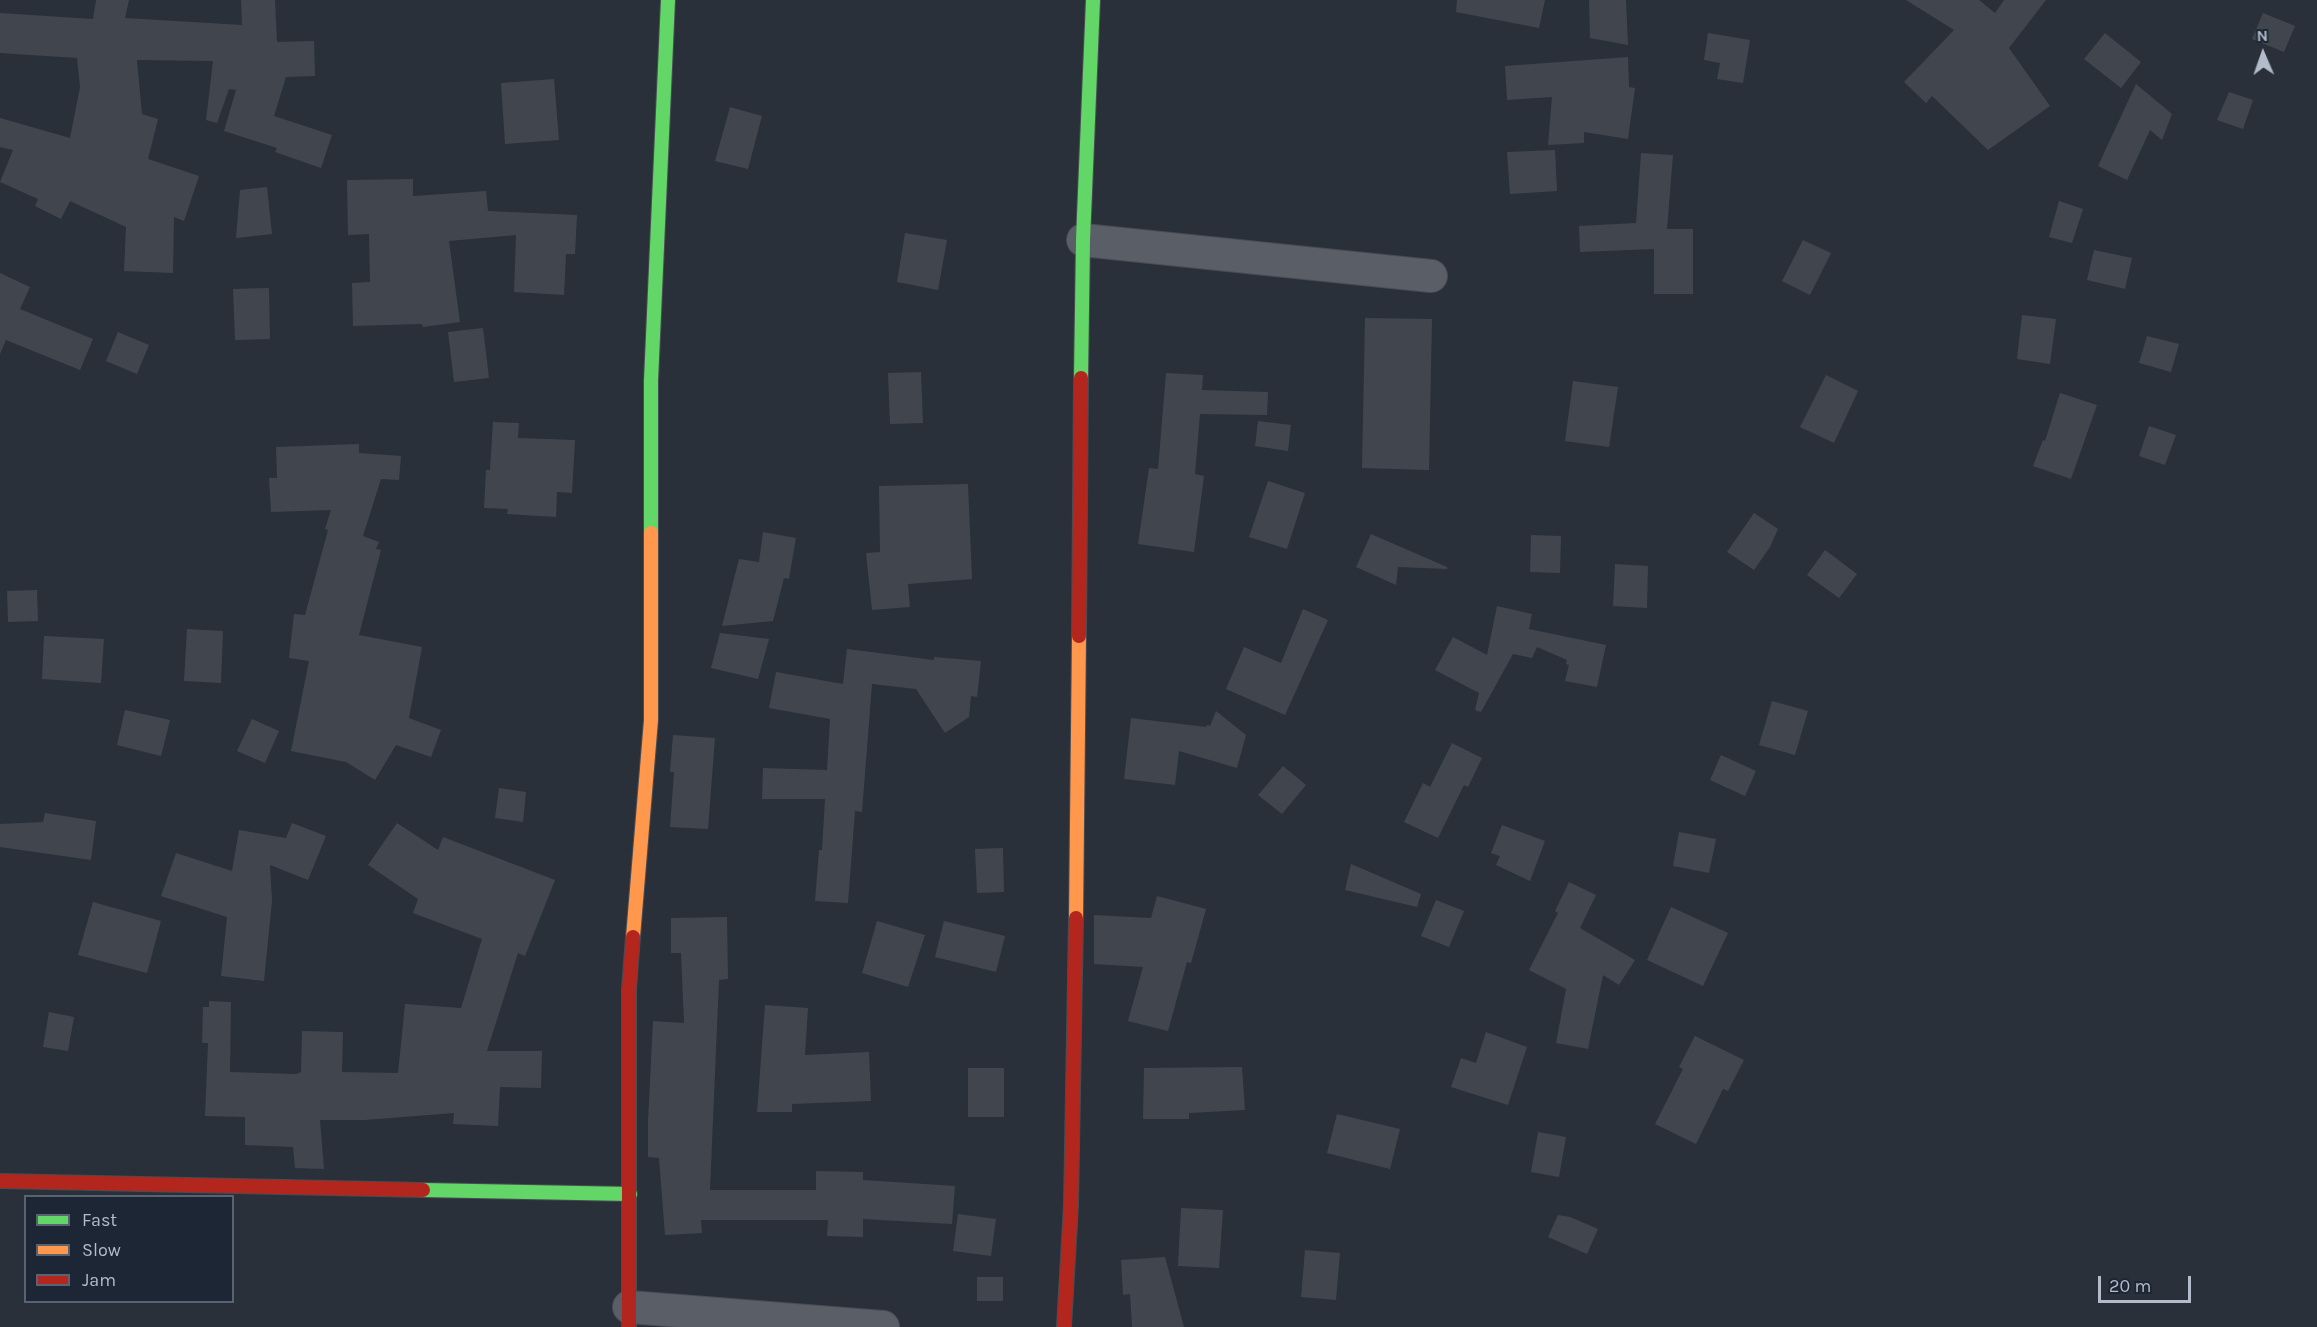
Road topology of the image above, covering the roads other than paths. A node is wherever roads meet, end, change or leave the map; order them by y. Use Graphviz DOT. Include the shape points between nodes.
graph roads {
  1 [pos="668,0"];
  2 [pos="1093,0"];
  3 [pos="1083,240"];
  4 [pos="1431,276"];
  5 [pos="0,1181"];
  6 [pos="630,1194"];
  7 [pos="629,1317"];
  8 [pos="884,1327"];
  9 [pos="1064,1327"];
  1 -- 6 [label="street" via="651,381 651,720 629,989"];
  2 -- 3 [label="street"];
  3 -- 4 [label="street"];
  3 -- 9 [label="street" via="1071,1205"];
  5 -- 6 [label="street"];
  6 -- 7 [label="street"];
  7 -- 8 [label="street"];
}
